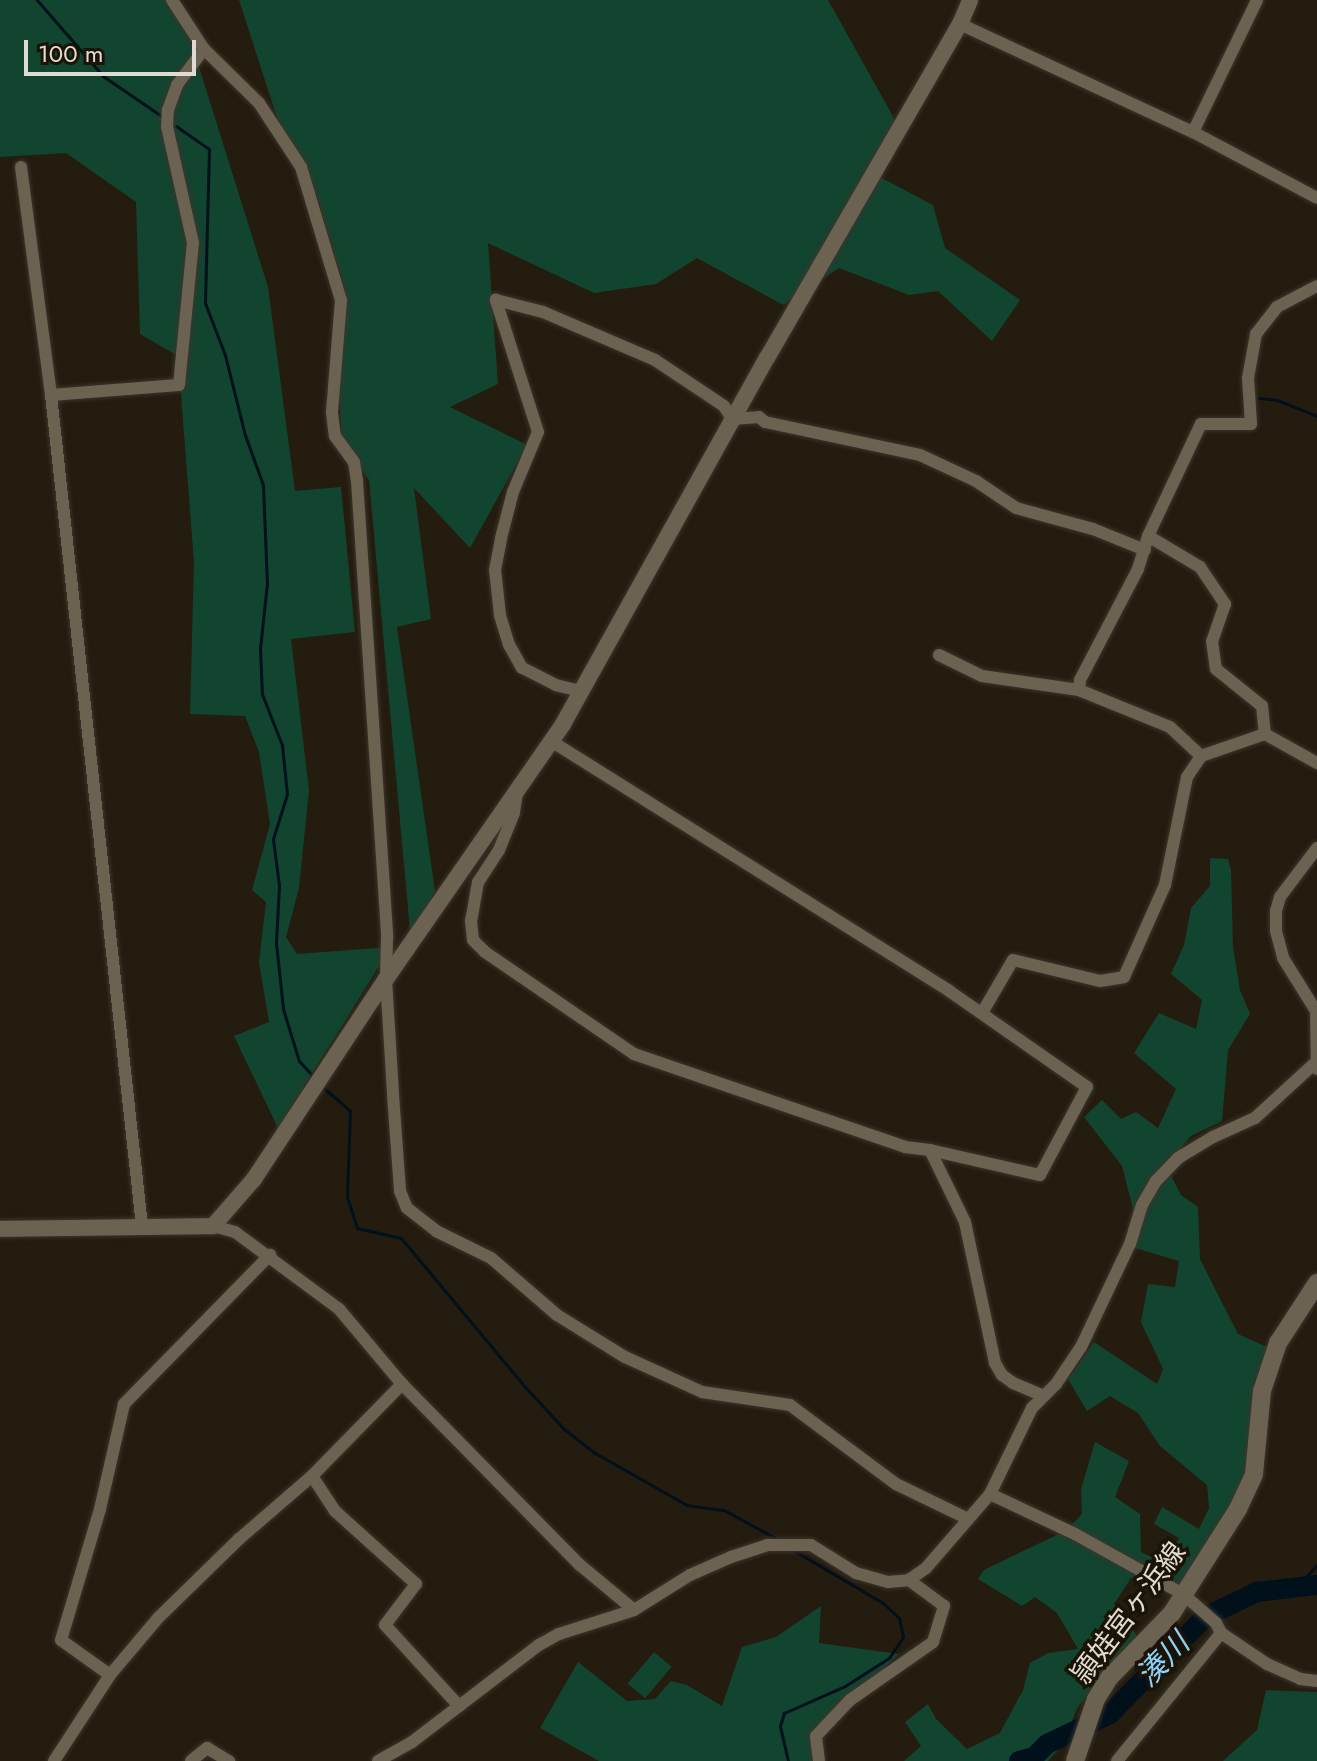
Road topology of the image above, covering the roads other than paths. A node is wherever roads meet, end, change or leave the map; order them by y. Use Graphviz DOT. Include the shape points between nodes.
graph roads {
  1 [pos="172,0"];
  2 [pos="970,0"];
  3 [pos="1257,0"];
  4 [pos="960,24"];
  5 [pos="204,49"];
  6 [pos="1193,132"];
  7 [pos="21,167"];
  8 [pos="1317,198"];
  9 [pos="1317,286"];
  10 [pos="51,395"];
  11 [pos="732,419"];
  12 [pos="1148,536"];
  13 [pos="1145,550"];
  14 [pos="939,655"];
  15 [pos="1079,690"];
  16 [pos="581,691"];
  17 [pos="1265,734"];
  18 [pos="551,741"];
  19 [pos="1201,756"];
  20 [pos="1317,763"];
  21 [pos="517,790"];
  22 [pos="1317,848"];
  23 [pos="386,979"];
  24 [pos="982,1013"];
  25 [pos="1316,1066"];
  26 [pos="930,1150"];
  27 [pos="142,1226"];
  28 [pos="213,1226"];
  29 [pos="0,1229"];
  30 [pos="270,1255"];
  31 [pos="1317,1283"];
  32 [pos="402,1384"];
  33 [pos="1043,1396"];
  34 [pos="312,1476"];
  35 [pos="990,1494"];
  36 [pos="968,1519"];
  37 [pos="909,1580"];
  38 [pos="1183,1594"];
  39 [pos="634,1610"];
  40 [pos="1218,1628"];
  41 [pos="110,1675"];
  42 [pos="1317,1681"];
  43 [pos="459,1706"];
  44 [pos="1076,1755"];
  45 [pos="54,1761"];
  46 [pos="191,1761"];
  47 [pos="229,1761"];
  48 [pos="378,1761"];
  49 [pos="819,1761"];
  50 [pos="1117,1761"];
  1 -- 5 [label="street"];
  2 -- 4 [label="street"];
  3 -- 6 [label="street"];
  4 -- 6 [label="street"];
  4 -- 11 [label="street"];
  5 -- 10 [label="street" via="177,85 168,110 167,127 193,243 179,385"];
  5 -- 23 [label="street" via="259,103 301,167 341,300 332,413 335,436 354,462 357,481"];
  6 -- 8 [label="street"];
  7 -- 10 [label="street"];
  9 -- 12 [label="street" via="1277,307 1256,334 1248,378 1251,424 1201,424"];
  10 -- 27 [label="street"];
  11 -- 13 [label="street" via="759,417 920,455 976,481 1016,508"];
  11 -- 16 [label="street"];
  11 -- 16 [label="street" via="724,406 655,360 543,312 496,300 538,432 501,538 495,570 500,615 522,668"];
  12 -- 13 [label="street"];
  12 -- 17 [label="street" via="1200,567 1225,604 1212,641 1216,669 1262,706"];
  13 -- 15 [label="street"];
  14 -- 15 [label="street" via="982,676"];
  15 -- 19 [label="street" via="1170,727"];
  16 -- 18 [label="street"];
  17 -- 19 [label="street"];
  17 -- 20 [label="street"];
  18 -- 21 [label="street"];
  18 -- 24 [label="street"];
  19 -- 24 [label="street" via="1187,777 1165,885 1124,977 1100,981 1013,960"];
  21 -- 23 [label="street"];
  21 -- 26 [label="street" via="499,850 478,882 471,921 473,940 485,952 634,1054 905,1147"];
  22 -- 25 [label="street" via="1280,897 1276,911 1283,958 1316,1011"];
  23 -- 28 [label="street" via="254,1179"];
  23 -- 36 [label="street" via="400,1191 416,1218 491,1258 557,1315 625,1357 702,1392 790,1405 896,1484"];
  24 -- 26 [label="street" via="1087,1087 1040,1175"];
  25 -- 33 [label="street" via="1255,1118 1190,1151 1156,1181 1081,1347"];
  26 -- 33 [label="street" via="965,1222 995,1363 1013,1383"];
  27 -- 28 [label="street"];
  27 -- 29 [label="street"];
  28 -- 30 [label="street" via="235,1232"];
  30 -- 32 [label="street" via="339,1309"];
  30 -- 41 [label="street" via="124,1404 61,1640"];
  31 -- 38 [label="main road, 頴娃宮ヶ浜線" via="1274,1355 1262,1391 1254,1474 1238,1509"];
  32 -- 34 [label="street"];
  32 -- 39 [label="street" via="580,1565"];
  33 -- 35 [label="street"];
  34 -- 41 [label="street" via="159,1617"];
  34 -- 43 [label="street" via="335,1511 416,1584 385,1625"];
  35 -- 36 [label="street"];
  35 -- 38 [label="street"];
  36 -- 37 [label="street"];
  37 -- 39 [label="street" via="872,1579 811,1545 775,1545 708,1566"];
  37 -- 49 [label="street" via="944,1606 933,1642 850,1700 816,1736"];
  38 -- 40 [label="street"];
  38 -- 44 [label="main road, 頴娃宮ヶ浜線" via="1172,1613 1109,1678"];
  39 -- 43 [label="street" via="559,1634"];
  40 -- 42 [label="street" via="1267,1664"];
  40 -- 50 [label="street"];
  41 -- 45 [label="street"];
  43 -- 48 [label="street"];
  46 -- 47 [label="street" via="207,1748"];
}
